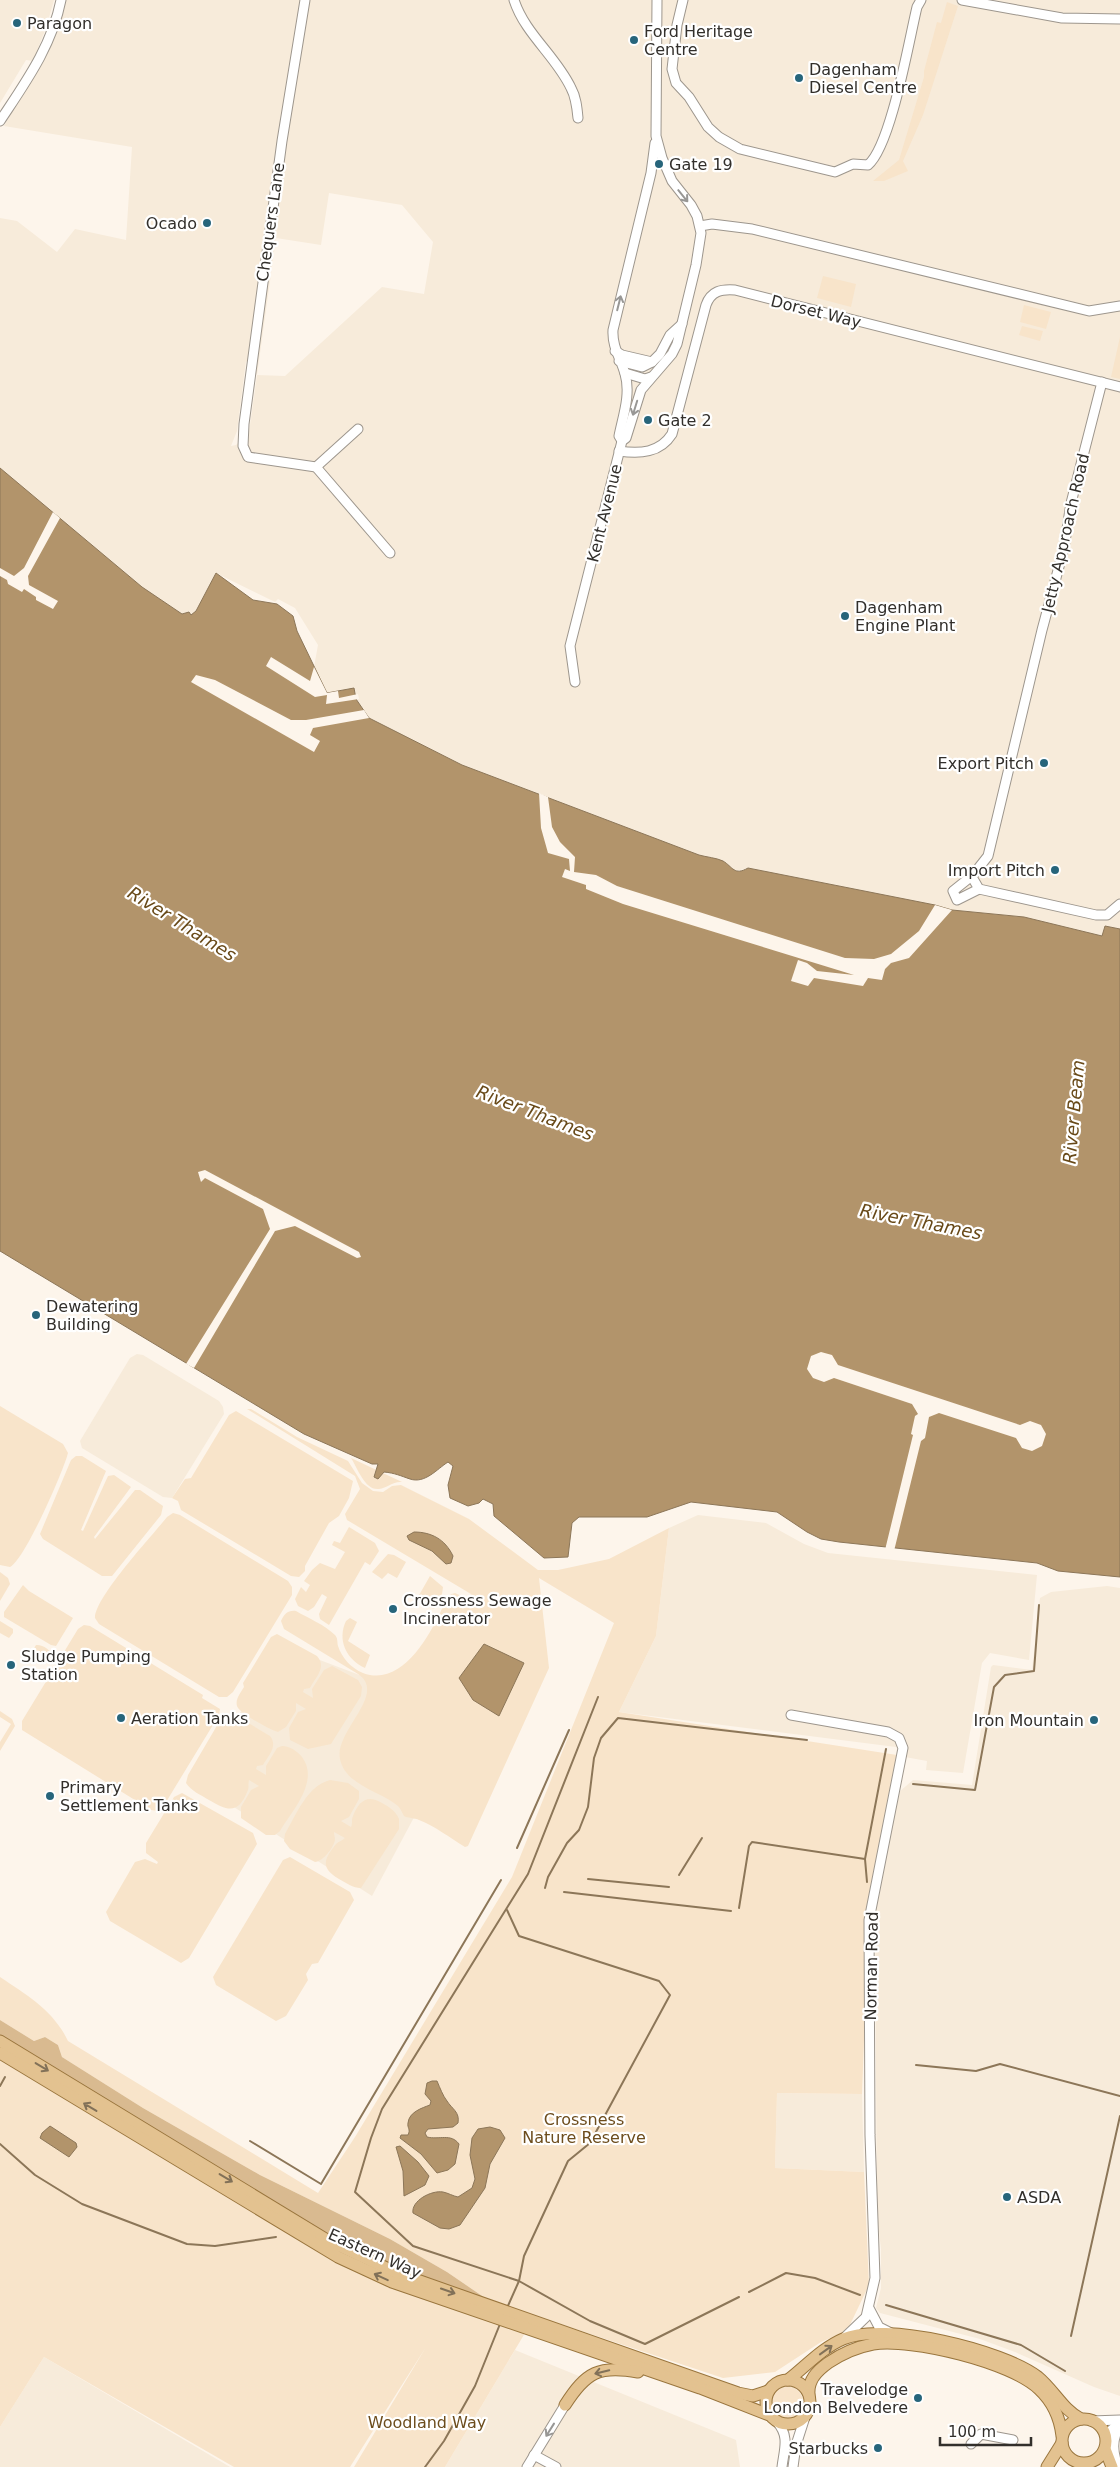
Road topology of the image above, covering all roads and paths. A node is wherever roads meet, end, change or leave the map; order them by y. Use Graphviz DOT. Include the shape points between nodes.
graph roads {
  1 [pos="62,0"];
  2 [pos="305,0"];
  3 [pos="514,0"];
  4 [pos="657,0"];
  5 [pos="684,0"];
  6 [pos="920,0"];
  7 [pos="962,0"];
  8 [pos="1120,19"];
  9 [pos="578,118"];
  10 [pos="0,121"];
  11 [pos="656,136"];
  12 [pos="672,181"];
  13 [pos="648,186"];
  14 [pos="700,226"];
  15 [pos="1120,306"];
  16 [pos="682,324"];
  17 [pos="615,351"];
  18 [pos="619,361"];
  19 [pos="652,362"];
  20 [pos="625,373"];
  21 [pos="651,376"];
  22 [pos="1102,382"];
  23 [pos="1120,387"];
  24 [pos="358,429"];
  25 [pos="622,441"];
  26 [pos="619,452"];
  27 [pos="316,467"];
  28 [pos="390,553"];
  29 [pos="575,682"];
  30 [pos="972,876"];
  31 [pos="979,889"];
  32 [pos="1120,904"];
  33 [pos="791,1715"];
  34 [pos="0,2042"];
  35 [pos="0,2053"];
  36 [pos="870,2304"];
  37 [pos="495,2312"];
  38 [pos="513,2319"];
  39 [pos="892,2334"];
  40 [pos="844,2338"];
  41 [pos="788,2380"];
  42 [pos="700,2388"];
  43 [pos="768,2391"];
  44 [pos="809,2394"];
  45 [pos="566,2405"];
  46 [pos="805,2417"];
  47 [pos="773,2419"];
  48 [pos="1086,2420"];
  49 [pos="1120,2420"];
  50 [pos="1120,2425"];
  51 [pos="1013,2440"];
  52 [pos="1062,2440"];
  53 [pos="970,2444"];
  54 [pos="1106,2445"];
  55 [pos="534,2455"];
  56 [pos="1086,2465"];
  57 [pos="527,2467"];
  58 [pos="556,2467"];
  59 [pos="782,2467"];
  60 [pos="793,2467"];
  61 [pos="1047,2467"];
  62 [pos="1064,2467"];
  63 [pos="1112,2467"];
  64 [pos="1118,2467"];
  1 -- 10 [label="street" via="41,57"];
  2 -- 27 [label="street, Chequers Lane" via="261,289 243,446 248,458"];
  3 -- 9 [label="street" via="523,21 567,80 575,97"];
  4 -- 11 [label="street"];
  5 -- 6 [label="street" via="677,25 672,69 676,83 708,127 740,149 835,172 854,164 868,165 876,155 889,122"];
  7 -- 8 [label="street" via="1062,18"];
  11 -- 12 [label="street"];
  11 -- 13 [label="street"];
  12 -- 13 [label="street" via="658,176"];
  12 -- 14 [label="street, one-way" via="690,205"];
  17 -- 13 [label="street, one-way" via="612,330"];
  14 -- 15 [label="street" via="712,224 752,229 1089,312"];
  14 -- 16 [label="street" via="701,238"];
  16 -- 19 [label="street" via="670,335"];
  16 -- 21 [label="street, Kent Avenue" via="672,354"];
  17 -- 18 [label="street"];
  17 -- 19 [label="street"];
  18 -- 19 [label="street" via="642,367"];
  18 -- 20 [label="street"];
  20 -- 21 [label="street" via="645,379"];
  20 -- 25 [label="street" via="628,391 619,436"];
  21 -- 25 [label="street, Kent Avenue, one-way" via="641,390 626,438"];
  22 -- 23 [label="street, Dorset Way"];
  22 -- 26 [label="street, Dorset Way" via="735,290 721,290 706,304 672,434 667,442 649,451"];
  22 -- 30 [label="street, Jetty Approach Road" via="988,856"];
  24 -- 27 [label="street"];
  25 -- 26 [label="street, Kent Avenue"];
  26 -- 29 [label="street, Kent Avenue" via="570,646"];
  27 -- 28 [label="street"];
  30 -- 31 [label="street"];
  30 -- 31 [label="street, Jetty Approach Road" via="953,891 957,900"];
  31 -- 32 [label="street" via="1096,915 1107,914"];
  33 -- 36 [label="street, Norman Road" via="888,1732 899,1738 902,1748 868,1920 875,2263"];
  34 -- 37 [label="main road, Eastern Way, one-way" via="327,2240 397,2273"];
  37 -- 35 [label="main road, Eastern Way, one-way" via="392,2282 338,2256"];
  36 -- 39 [label="street" via="879,2327"];
  36 -- 40 [label="street, Norman Road" via="861,2323"];
  37 -- 38 [label="main road, Eastern Way"];
  38 -- 42 [label="main road, Eastern Way"];
  38 -- 43 [label="main road, Eastern Way" via="738,2393 753,2396"];
  39 -- 40 [label="main road"];
  39 -- 48 [label="main road" via="957,2345 1018,2365 1037,2377 1072,2414"];
  41 -- 40 [label="main road, one-way"];
  41 -- 43 [label="main road" via="777,2383"];
  41 -- 44 [label="main road" via="800,2384"];
  42 -- 45 [label="main road, one-way" via="636,2372 607,2370 587,2377"];
  42 -- 47 [label="main road, Eastern Way"];
  43 -- 47 [label="main road" via="765,2405"];
  44 -- 46 [label="main road" via="810,2404"];
  44 -- 52 [label="main road" via="816,2374 837,2357 878,2344 913,2345 986,2363 1027,2380 1053,2406"];
  45 -- 55 [label="street, one-way"];
  46 -- 47 [label="main road" via="792,2424"];
  46 -- 60 [label="street" via="797,2439"];
  47 -- 59 [label="street" via="783,2430 786,2440"];
  48 -- 49 [label="street"];
  48 -- 52 [label="main road" via="1070,2423"];
  48 -- 54 [label="main road" via="1102,2429"];
  50 -- 54 [label="street" via="1110,2431"];
  50 -- 64 [label="street" via="1112,2449"];
  51 -- 53 [label="street" via="980,2434"];
  52 -- 56 [label="main road" via="1066,2454"];
  52 -- 61 [label="main road"];
  54 -- 56 [label="main road" via="1099,2459"];
  54 -- 63 [label="main road"];
  55 -- 57 [label="street"];
  55 -- 58 [label="street"];
  56 -- 62 [label="main road"];
}
